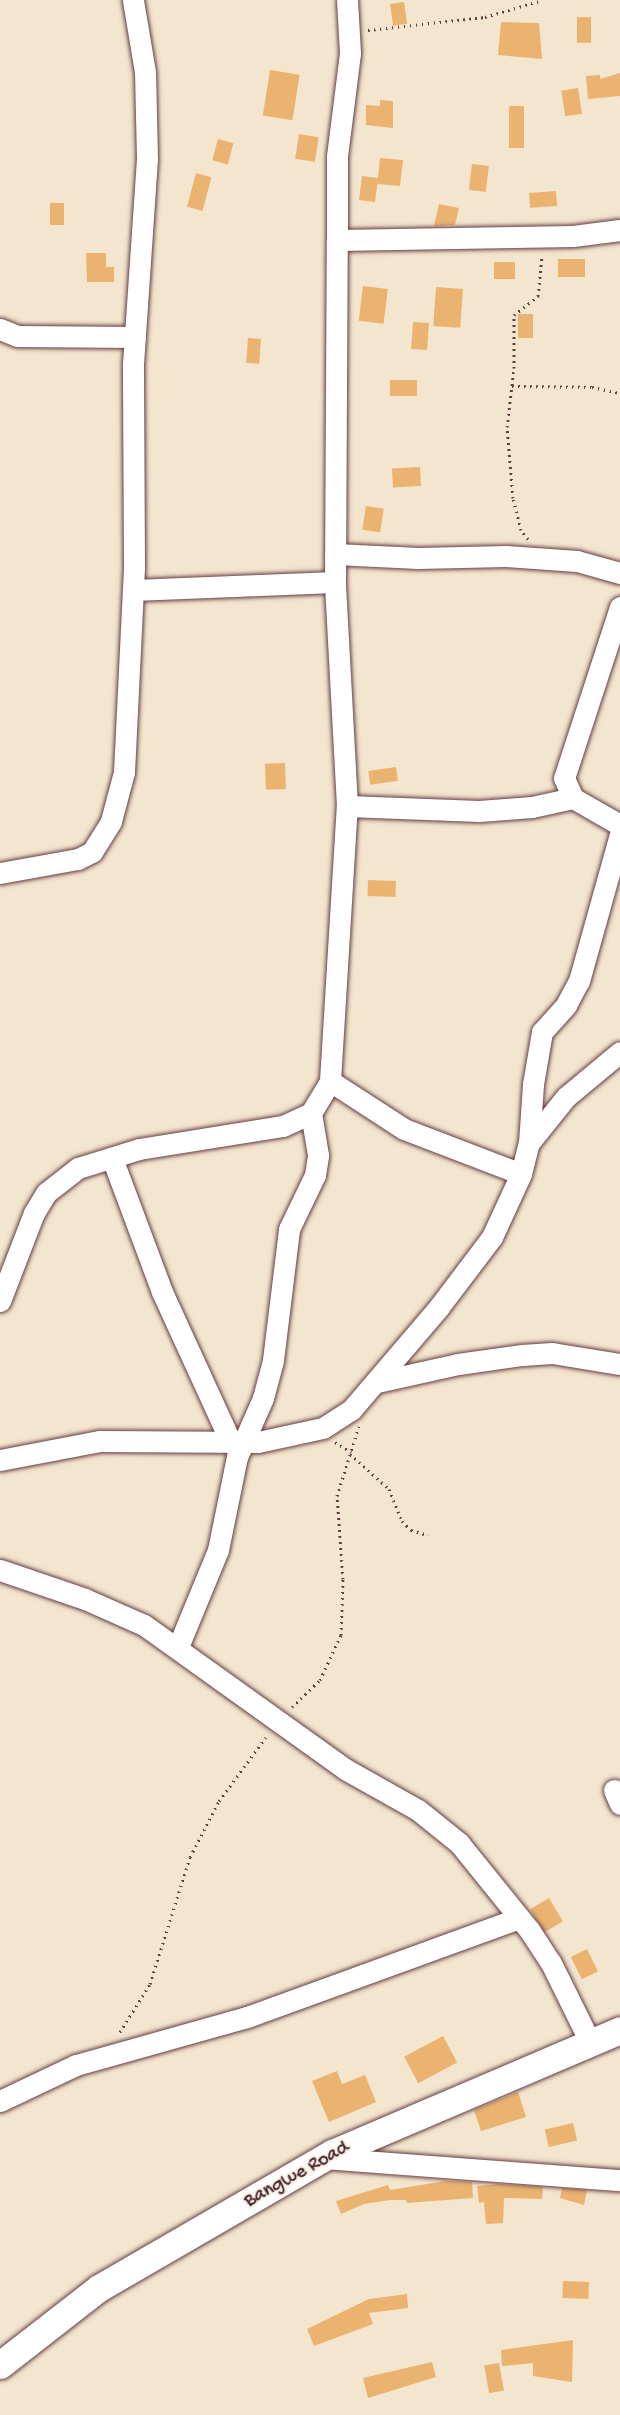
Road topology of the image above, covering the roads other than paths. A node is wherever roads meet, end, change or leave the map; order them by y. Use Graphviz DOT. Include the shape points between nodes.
graph roads {
  1 [pos="133,0"];
  2 [pos="346,0"];
  3 [pos="620,231"];
  4 [pos="337,240"];
  5 [pos="0,329"];
  6 [pos="135,337"];
  7 [pos="335,554"];
  8 [pos="620,573"];
  9 [pos="335,582"];
  10 [pos="133,590"];
  11 [pos="620,607"];
  12 [pos="573,798"];
  13 [pos="348,806"];
  14 [pos="620,825"];
  15 [pos="620,834"];
  16 [pos="0,873"];
  17 [pos="620,1052"];
  18 [pos="330,1081"];
  19 [pos="311,1113"];
  20 [pos="529,1143"];
  21 [pos="112,1158"];
  22 [pos="521,1174"];
  23 [pos="0,1301"];
  24 [pos="620,1364"];
  25 [pos="377,1382"];
  26 [pos="238,1443"];
  27 [pos="0,1460"];
  28 [pos="0,1570"];
  29 [pos="178,1647"];
  30 [pos="519,1918"];
  31 [pos="620,2030"];
  32 [pos="590,2042"];
  33 [pos="0,2101"];
  34 [pos="324,2158"];
  35 [pos="620,2180"];
  36 [pos="0,2366"];
  1 -- 6 [label="street" via="145,72 147,159"];
  2 -- 4 [label="street" via="346,95 337,156"];
  3 -- 4 [label="street"];
  4 -- 7 [label="street"];
  5 -- 6 [label="street" via="17,336"];
  6 -- 10 [label="street"];
  7 -- 8 [label="street" via="577,561"];
  7 -- 9 [label="street"];
  9 -- 10 [label="street"];
  9 -- 13 [label="street"];
  10 -- 16 [label="street" via="124,772 105,837 92,852 78,859"];
  11 -- 12 [label="street" via="564,778"];
  12 -- 13 [label="street" via="532,807 479,811"];
  12 -- 14 [label="street"];
  13 -- 18 [label="street"];
  15 -- 20 [label="street" via="579,981 566,1005 542,1032"];
  17 -- 20 [label="street" via="566,1097"];
  18 -- 19 [label="street"];
  18 -- 22 [label="street" via="404,1129"];
  19 -- 21 [label="street" via="276,1128 139,1149"];
  19 -- 26 [label="street" via="318,1155 315,1175 289,1229 273,1360"];
  20 -- 22 [label="street"];
  21 -- 23 [label="street" via="78,1168 46,1193 34,1213"];
  21 -- 26 [label="street" via="162,1292"];
  22 -- 25 [label="street" via="492,1237"];
  24 -- 25 [label="street" via="552,1353 522,1355"];
  25 -- 26 [label="street" via="358,1403 322,1428"];
  26 -- 27 [label="street" via="100,1441"];
  26 -- 29 [label="street" via="218,1550"];
  28 -- 29 [label="street" via="85,1599 144,1625"];
  29 -- 30 [label="street" via="345,1769 418,1810 459,1843"];
  30 -- 32 [label="street" via="551,1963"];
  30 -- 33 [label="street" via="247,2017 76,2065"];
  31 -- 32 [label="street, Bangwe Road"];
  32 -- 34 [label="street, Bangwe Road"];
  34 -- 35 [label="street"];
  34 -- 36 [label="street, Bangwe Road" via="99,2288"];
}
